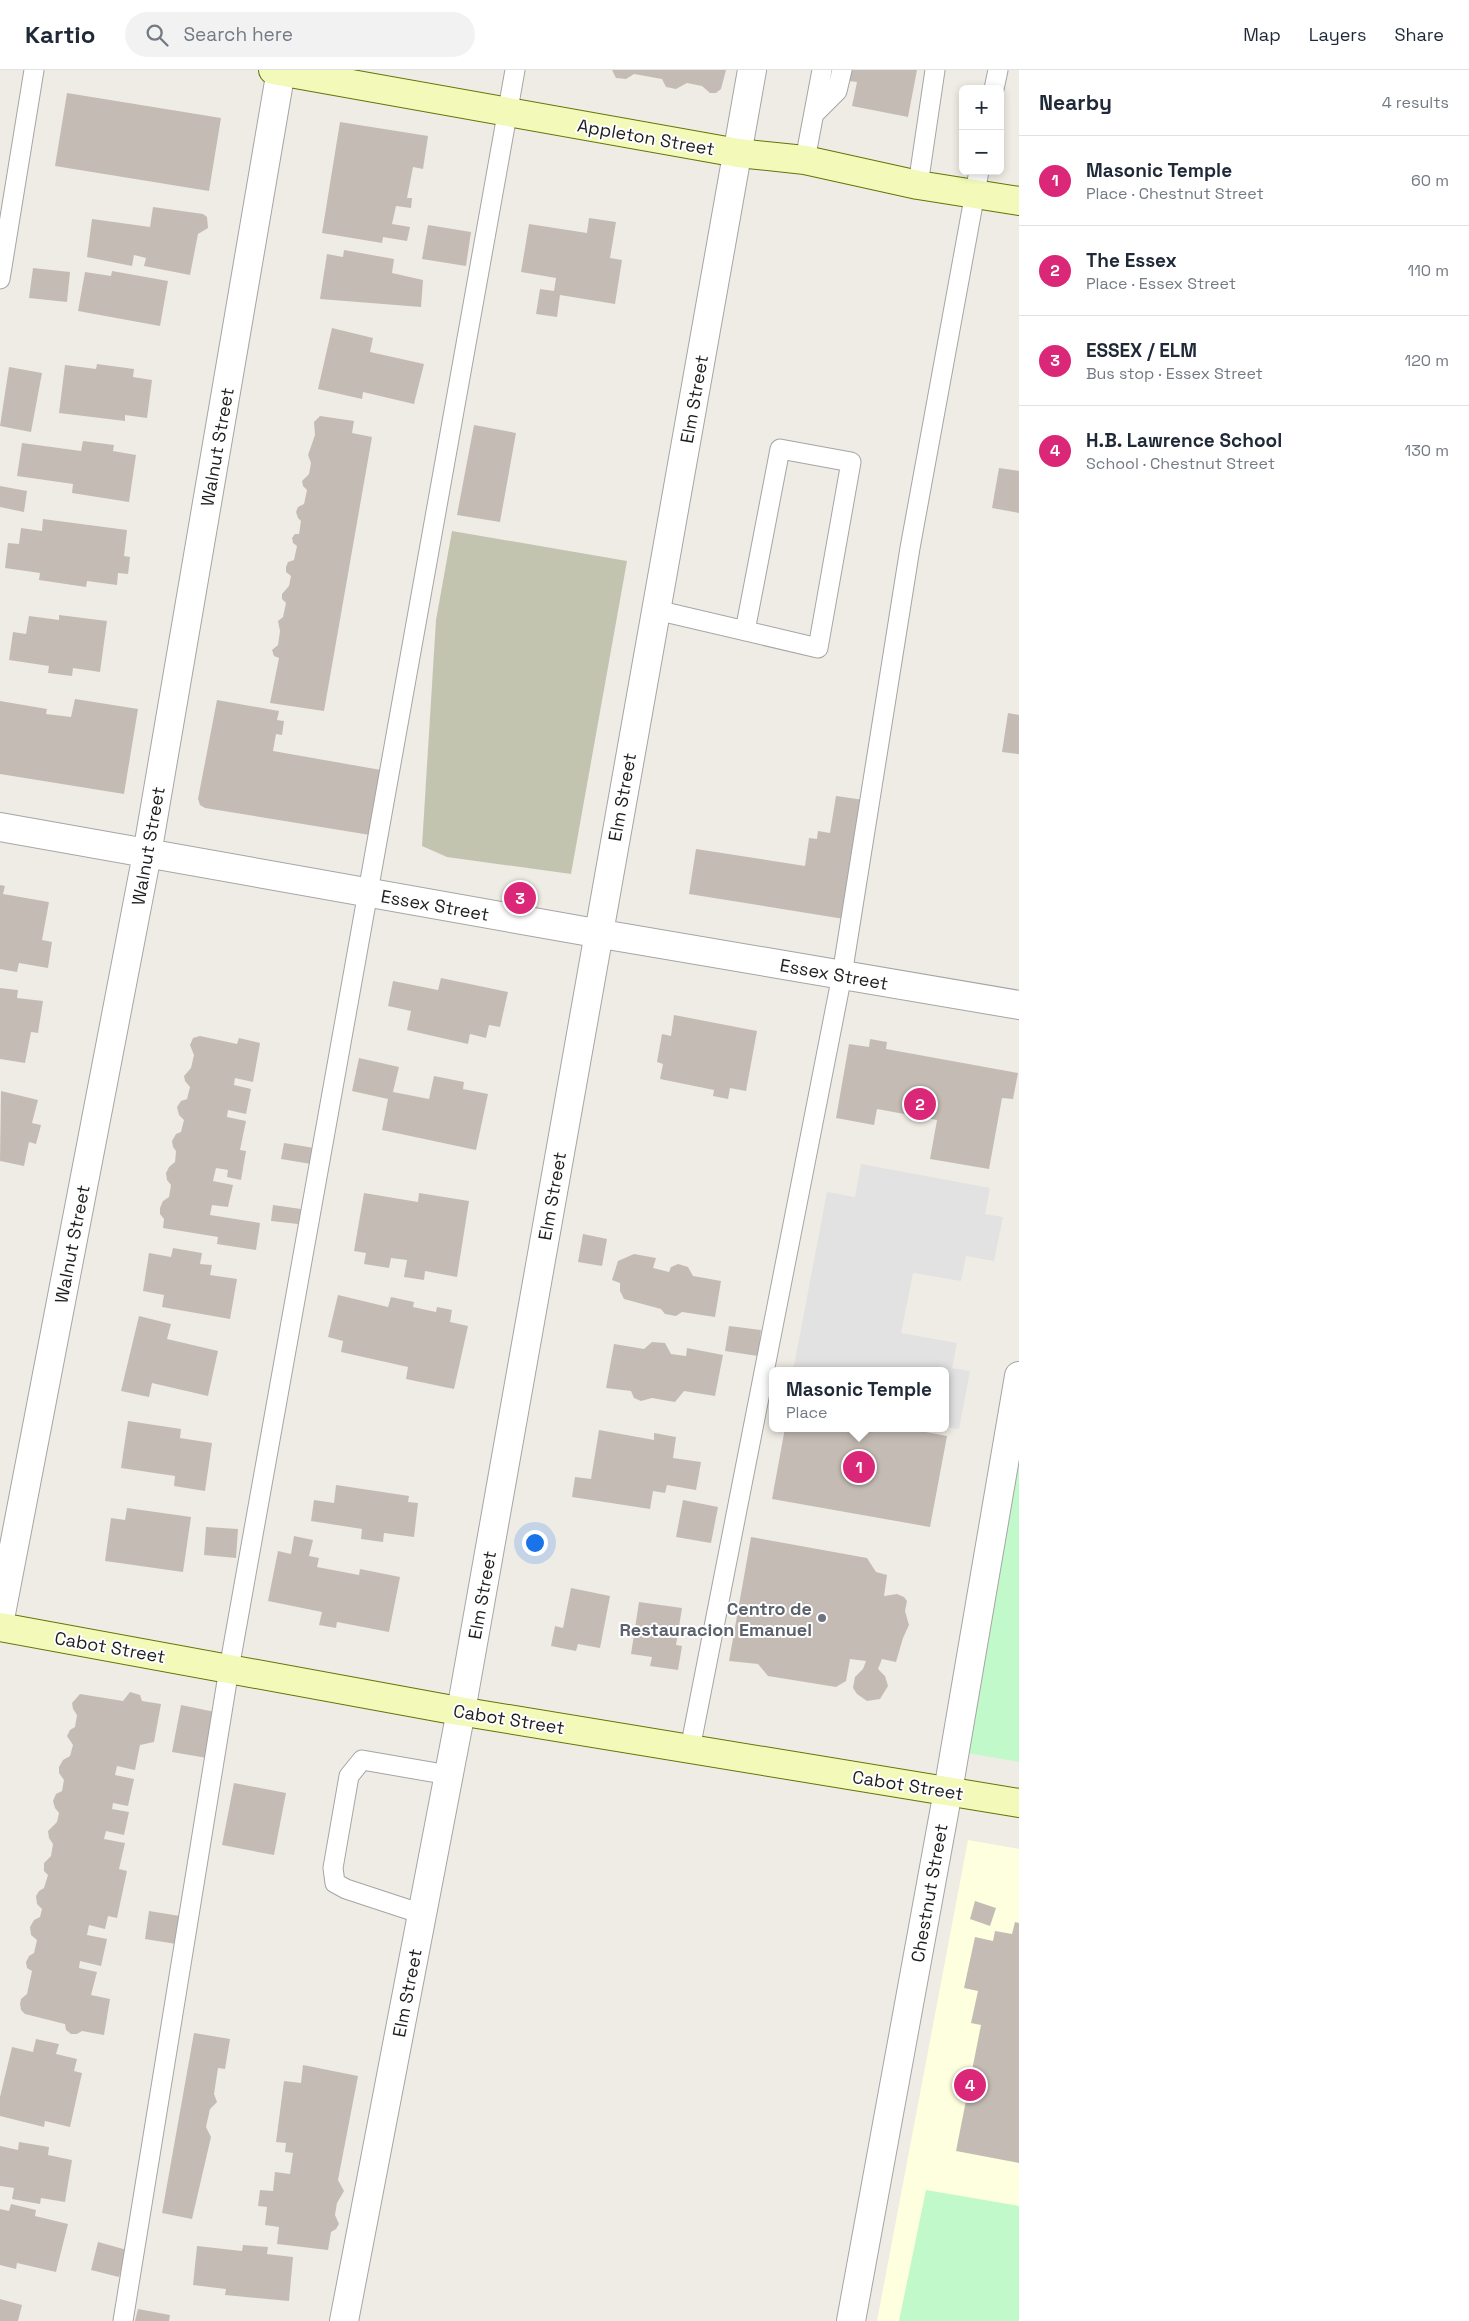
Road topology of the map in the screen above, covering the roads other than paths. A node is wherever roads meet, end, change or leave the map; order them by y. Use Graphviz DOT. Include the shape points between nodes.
graph roads {
  1 [pos="34,70"];
  2 [pos="278,70"];
  3 [pos="515,70"];
  4 [pos="752,70"];
  5 [pos="822,70"];
  6 [pos="842,70"];
  7 [pos="935,70"];
  8 [pos="998,70"];
  9 [pos="995,85"];
  10 [pos="508,113"];
  11 [pos="815,113"];
  12 [pos="738,152"];
  13 [pos="805,160"];
  14 [pos="977,182"];
  15 [pos="918,185"];
  16 [pos="1019,201"];
  17 [pos="0,279"];
  18 [pos="656,610"];
  19 [pos="745,631"];
  20 [pos="0,827"];
  21 [pos="148,854"];
  22 [pos="367,893"];
  23 [pos="598,934"];
  24 [pos="842,975"];
  25 [pos="1019,1005"];
  26 [pos="1019,1376"];
  27 [pos="0,1619"];
  28 [pos="0,1627"];
  29 [pos="229,1668"];
  30 [pos="462,1711"];
  31 [pos="690,1749"];
  32 [pos="449,1775"];
  33 [pos="948,1792"];
  34 [pos="1019,1803"];
  35 [pos="422,1914"];
  36 [pos="123,2321"];
  37 [pos="344,2321"];
  38 [pos="850,2321"];
  1 -- 17 [label="lane"];
  2 -- 10 [label="main road, Appleton Street"];
  2 -- 21 [label="street, Walnut Street"];
  3 -- 10 [label="lane"];
  4 -- 12 [label="street, Elm Street"];
  5 -- 11 [label="lane"];
  6 -- 11 [label="lane" via="837,91"];
  7 -- 15 [label="lane"];
  8 -- 9 [label="lane"];
  10 -- 12 [label="main road, Appleton Street"];
  10 -- 22 [label="lane"];
  11 -- 13 [label="lane"];
  12 -- 13 [label="main road, Appleton Street"];
  12 -- 18 [label="street, Elm Street"];
  13 -- 15 [label="main road, Appleton Street"];
  14 -- 15 [label="main road, Appleton Street"];
  14 -- 16 [label="main road, Appleton Street"];
  14 -- 24 [label="lane" via="910,548"];
  18 -- 19 [label="lane"];
  18 -- 23 [label="street, Elm Street"];
  19 -- 19 [label="lane" via="818,648 851,462 780,449"];
  20 -- 21 [label="street, Essex Street"];
  21 -- 22 [label="street, Essex Street"];
  21 -- 27 [label="street, Walnut Street"];
  22 -- 23 [label="street, Essex Street"];
  22 -- 29 [label="lane"];
  23 -- 24 [label="street, Essex Street"];
  23 -- 30 [label="street, Elm Street"];
  24 -- 25 [label="street, Essex Street"];
  24 -- 31 [label="lane"];
  26 -- 33 [label="street, Chestnut Street"];
  28 -- 29 [label="main road, Cabot Street"];
  29 -- 30 [label="main road, Cabot Street"];
  29 -- 36 [label="lane"];
  30 -- 31 [label="main road, Cabot Street"];
  30 -- 32 [label="street, Elm Street"];
  31 -- 33 [label="main road, Cabot Street"];
  32 -- 35 [label="street, Elm Street"];
  32 -- 35 [label="lane" via="362,1760 349,1776 333,1868 335,1883"];
  33 -- 34 [label="main road, Cabot Street"];
  33 -- 38 [label="street, Chestnut Street"];
  35 -- 37 [label="street, Elm Street"];
}
